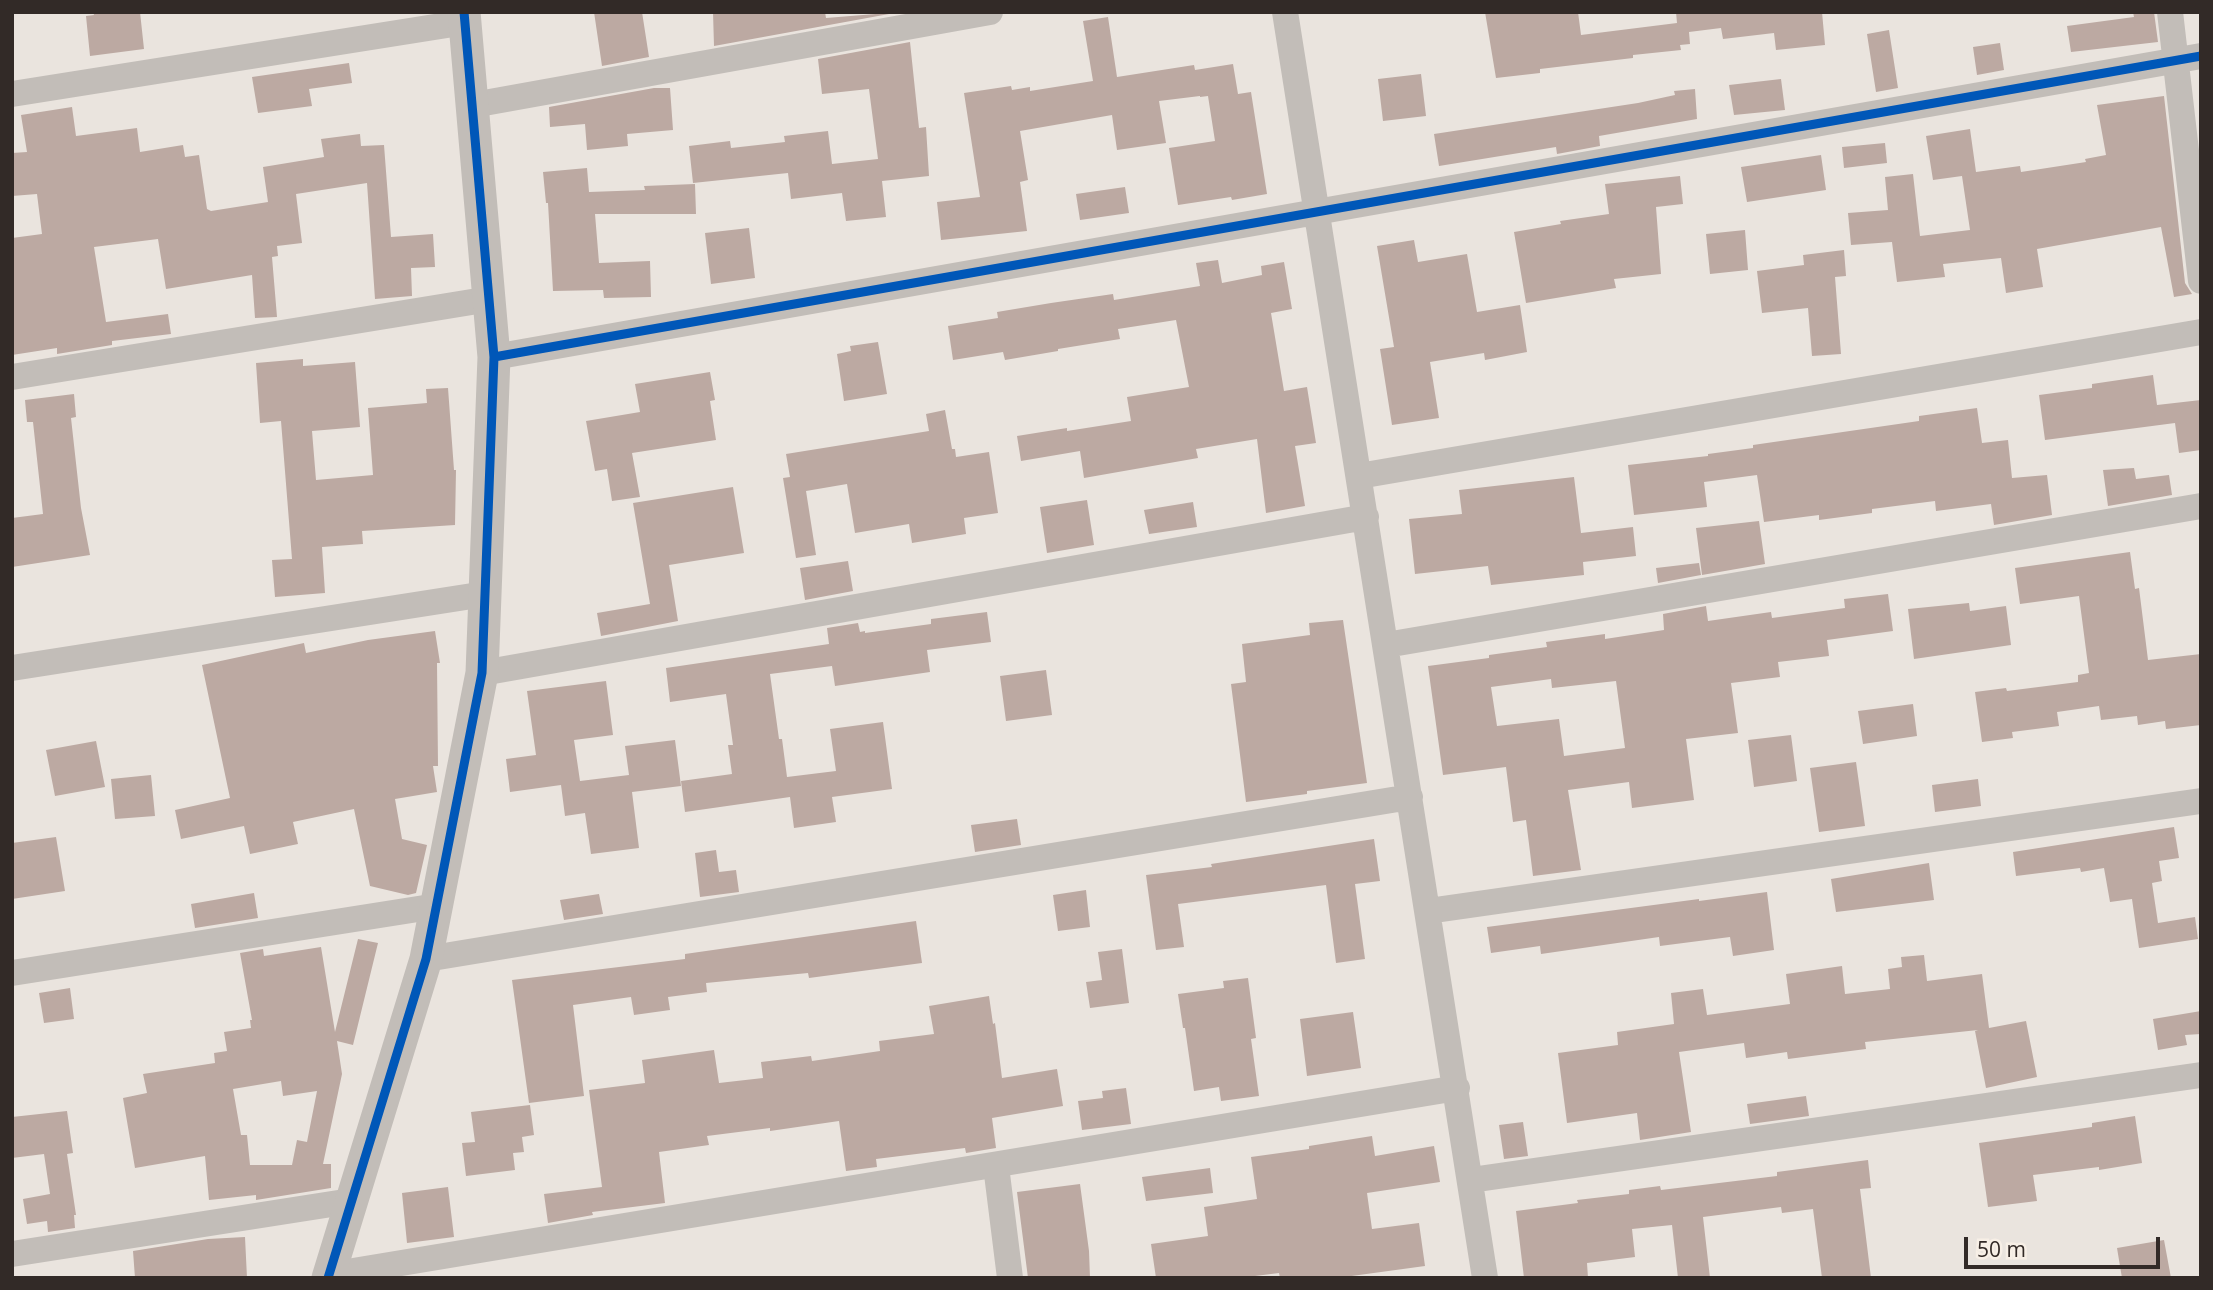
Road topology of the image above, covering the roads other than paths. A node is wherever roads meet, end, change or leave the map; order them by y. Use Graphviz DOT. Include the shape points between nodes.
graph roads {
  1 [pos="990,12"];
  2 [pos="1285,12"];
  3 [pos="2170,12"];
  4 [pos="465,17"];
  5 [pos="2188,58"];
  6 [pos="12,94"];
  7 [pos="473,105"];
  8 [pos="1317,213"];
  9 [pos="2201,281"];
  10 [pos="490,299"];
  11 [pos="2201,332"];
  12 [pos="494,357"];
  13 [pos="12,377"];
  14 [pos="1359,476"];
  15 [pos="2201,506"];
  16 [pos="1366,517"];
  17 [pos="485,594"];
  18 [pos="1386,645"];
  19 [pos="12,668"];
  20 [pos="482,673"];
  21 [pos="1410,797"];
  22 [pos="2201,801"];
  23 [pos="437,906"];
  24 [pos="1428,911"];
  25 [pos="426,959"];
  26 [pos="12,974"];
  27 [pos="2201,1075"];
  28 [pos="1457,1088"];
  29 [pos="996,1166"];
  30 [pos="1471,1180"];
  31 [pos="351,1201"];
  32 [pos="12,1254"];
  33 [pos="328,1276"];
  34 [pos="1010,1278"];
  35 [pos="1485,1278"];
  1 -- 7 [label="street"];
  2 -- 8 [label="street"];
  3 -- 5 [label="street"];
  4 -- 6 [label="street"];
  4 -- 7 [label="street"];
  5 -- 8 [label="street"];
  5 -- 9 [label="street"];
  7 -- 10 [label="street"];
  8 -- 12 [label="street"];
  8 -- 14 [label="street"];
  10 -- 12 [label="street"];
  10 -- 13 [label="street"];
  11 -- 14 [label="street"];
  12 -- 17 [label="street"];
  14 -- 16 [label="street"];
  15 -- 18 [label="street"];
  16 -- 18 [label="street"];
  16 -- 20 [label="street"];
  17 -- 19 [label="street"];
  17 -- 20 [label="street"];
  18 -- 21 [label="street"];
  20 -- 23 [label="street"];
  21 -- 24 [label="street"];
  21 -- 25 [label="street"];
  22 -- 24 [label="street"];
  23 -- 25 [label="street"];
  23 -- 26 [label="street"];
  24 -- 28 [label="street"];
  25 -- 31 [label="street"];
  27 -- 30 [label="street"];
  28 -- 29 [label="street"];
  28 -- 30 [label="street"];
  29 -- 33 [label="street"];
  29 -- 34 [label="street"];
  30 -- 35 [label="street"];
  31 -- 32 [label="street"];
  31 -- 33 [label="street"];
}
